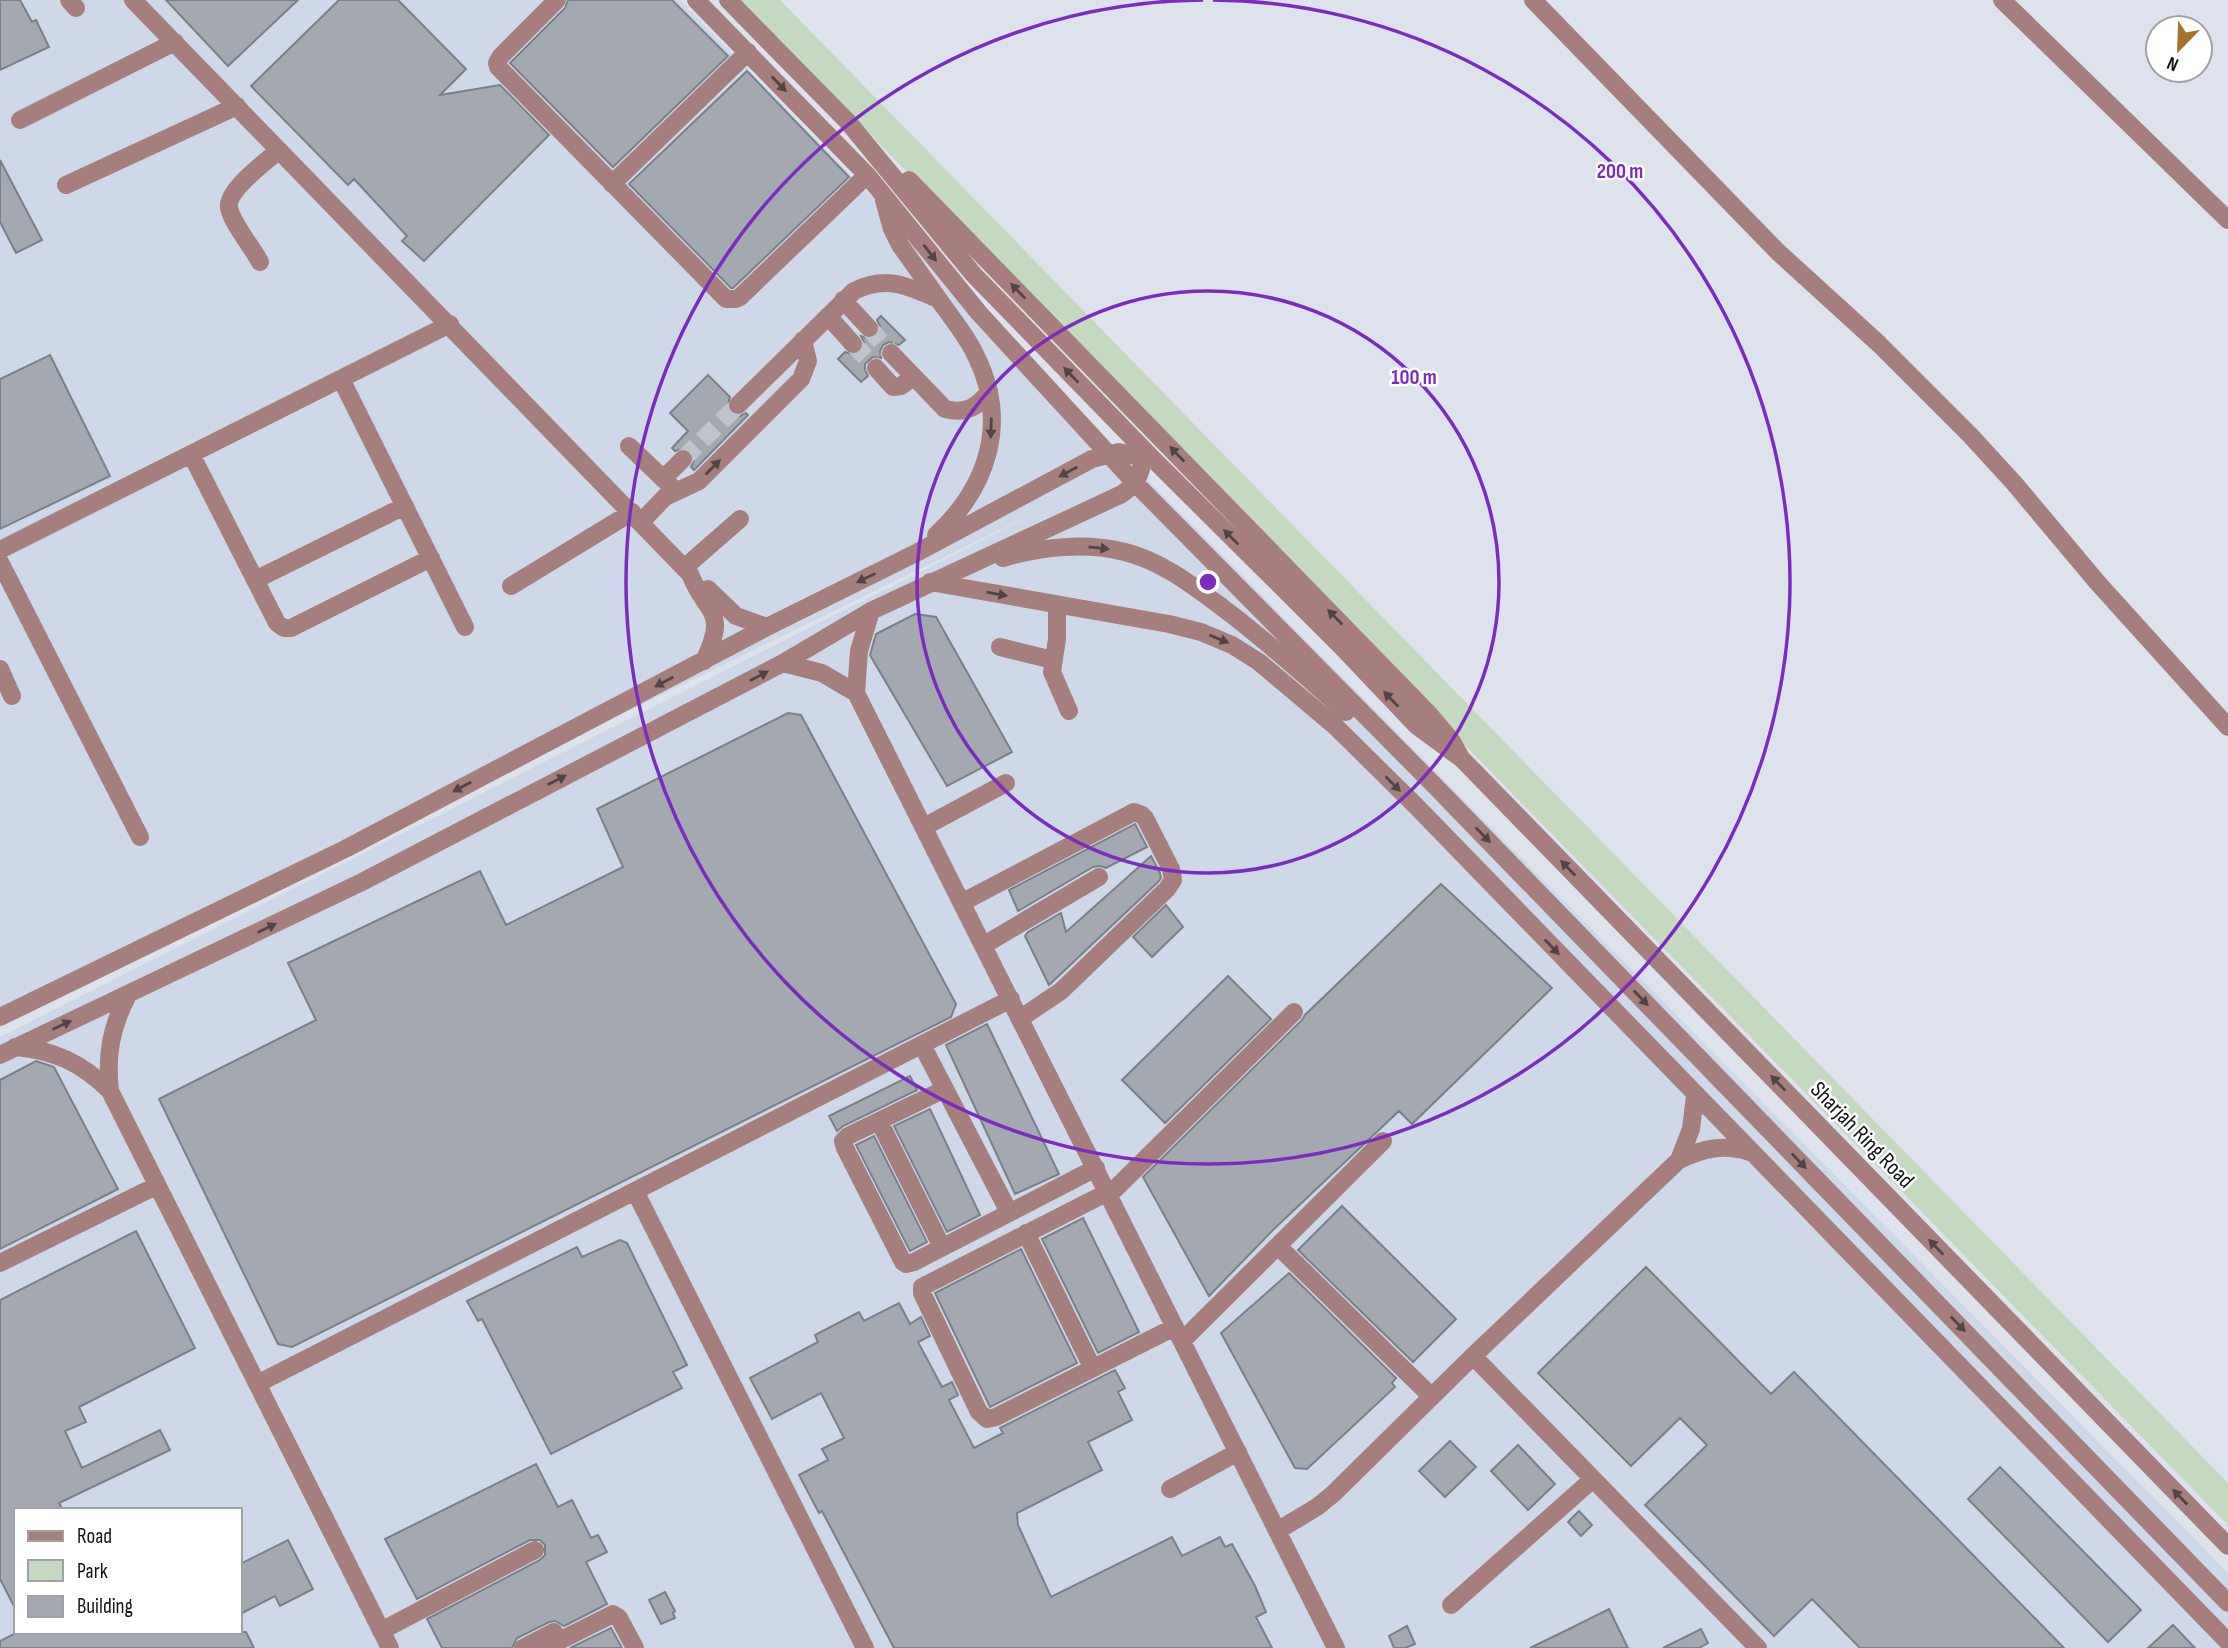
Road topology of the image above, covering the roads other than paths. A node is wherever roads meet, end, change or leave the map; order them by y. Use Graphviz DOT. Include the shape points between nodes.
graph roads {
  1 [pos="133,0"];
  2 [pos="558,0"];
  3 [pos="696,0"];
  4 [pos="728,0"];
  5 [pos="1533,0"];
  6 [pos="2002,0"];
  7 [pos="175,42"];
  8 [pos="748,52"];
  9 [pos="237,106"];
  10 [pos="20,120"];
  11 [pos="848,122"];
  12 [pos="279,150"];
  13 [pos="867,175"];
  14 [pos="612,184"];
  15 [pos="66,185"];
  16 [pos="883,193"];
  17 [pos="2228,220"];
  18 [pos="260,261"];
  19 [pos="938,299"];
  20 [pos="844,300"];
  21 [pos="828,316"];
  22 [pos="450,324"];
  23 [pos="869,328"];
  24 [pos="803,340"];
  25 [pos="853,344"];
  26 [pos="891,353"];
  27 [pos="876,368"];
  28 [pos="913,377"];
  29 [pos="341,379"];
  30 [pos="989,391"];
  31 [pos="738,405"];
  32 [pos="629,446"];
  33 [pos="191,454"];
  34 [pos="1107,454"];
  35 [pos="1146,455"];
  36 [pos="683,459"];
  37 [pos="663,478"];
  38 [pos="1135,484"];
  39 [pos="676,492"];
  40 [pos="405,506"];
  41 [pos="637,517"];
  42 [pos="740,519"];
  43 [pos="0,550"];
  44 [pos="918,552"];
  45 [pos="431,558"];
  46 [pos="0,562"];
  47 [pos="960,570"];
  48 [pos="687,571"];
  49 [pos="256,580"];
  50 [pos="930,582"];
  51 [pos="512,586"];
  52 [pos="1057,604"];
  53 [pos="872,611"];
  54 [pos="465,627"];
  55 [pos="767,627"];
  56 [pos="1000,647"];
  57 [pos="1053,660"];
  58 [pos="704,661"];
  59 [pos="783,663"];
  60 [pos="0,669"];
  61 [pos="856,693"];
  62 [pos="12,696"];
  63 [pos="1069,711"];
  64 [pos="2228,727"];
  65 [pos="1462,759"];
  66 [pos="1006,783"];
  67 [pos="1435,786"];
  68 [pos="1091,821"];
  69 [pos="924,827"];
  70 [pos="140,837"];
  71 [pos="1099,877"];
  72 [pos="960,897"];
  73 [pos="984,945"];
  74 [pos="128,995"];
  75 [pos="1011,999"];
  76 [pos="1294,1012"];
  77 [pos="0,1017"];
  78 [pos="1021,1018"];
  79 [pos="922,1045"];
  80 [pos="7,1051"];
  81 [pos="945,1089"];
  82 [pos="110,1091"];
  83 [pos="1695,1096"];
  84 [pos="879,1121"];
  85 [pos="1383,1141"];
  86 [pos="1750,1152"];
  87 [pos="1679,1160"];
  88 [pos="1096,1168"];
  89 [pos="156,1186"];
  90 [pos="635,1191"];
  91 [pos="1109,1194"];
  92 [pos="1009,1212"];
  93 [pos="1026,1233"];
  94 [pos="942,1247"];
  95 [pos="1284,1252"];
  96 [pos="0,1263"];
  97 [pos="1179,1334"];
  98 [pos="1473,1356"];
  99 [pos="1092,1367"];
  100 [pos="257,1384"];
  101 [pos="1432,1397"];
  102 [pos="1238,1452"];
  103 [pos="1593,1479"];
  104 [pos="1170,1489"];
  105 [pos="1277,1531"];
  106 [pos="2228,1546"];
  107 [pos="535,1550"];
  108 [pos="2228,1603"];
  109 [pos="1451,1605"];
  110 [pos="607,1606"];
  111 [pos="381,1631"];
  112 [pos="2228,1642"];
  113 [pos="390,1648"];
  114 [pos="523,1648"];
  115 [pos="545,1648"];
  116 [pos="635,1648"];
  117 [pos="865,1648"];
  118 [pos="1336,1648"];
  119 [pos="1758,1648"];
  1 -- 7 [label="street"];
  2 -- 14 [label="street" via="498,59 498,67"];
  3 -- 8 [label="street"];
  4 -- 11 [label="street"];
  5 -- 64 [label="street" via="1778,252 1970,435"];
  6 -- 17 [label="street"];
  7 -- 9 [label="street"];
  7 -- 10 [label="street"];
  8 -- 13 [label="street, one-way"];
  8 -- 14 [label="street"];
  9 -- 12 [label="street"];
  9 -- 15 [label="street"];
  35 -- 11 [label="street, one-way" via="974,275"];
  65 -- 11 [label="street, one-way" via="1443,729 1336,617"];
  12 -- 18 [label="street" via="236,189 229,205"];
  12 -- 22 [label="street"];
  13 -- 14 [label="street" via="740,297 731,300"];
  13 -- 16 [label="street"];
  16 -- 19 [label="street" via="892,229"];
  16 -- 34 [label="street, one-way" via="979,313"];
  19 -- 20 [label="street" via="889,282 865,285"];
  19 -- 30 [label="street" via="976,355"];
  20 -- 21 [label="street"];
  20 -- 23 [label="street"];
  21 -- 24 [label="street"];
  21 -- 25 [label="street"];
  22 -- 29 [label="street"];
  22 -- 41 [label="street"];
  24 -- 31 [label="street"];
  39 -- 24 [label="street, one-way" via="699,481 801,379 808,361"];
  26 -- 28 [label="street"];
  27 -- 28 [label="street" via="893,387"];
  28 -- 30 [label="street" via="940,406 953,411 977,405"];
  29 -- 33 [label="street"];
  29 -- 40 [label="street"];
  30 -- 44 [label="street, one-way" via="992,435 985,466 954,518"];
  32 -- 37 [label="street"];
  33 -- 43 [label="street"];
  33 -- 49 [label="street"];
  34 -- 35 [label="street"];
  34 -- 38 [label="street"];
  34 -- 44 [label="street, one-way"];
  35 -- 38 [label="street"];
  65 -- 35 [label="street, one-way" via="1418,726"];
  36 -- 37 [label="street"];
  37 -- 39 [label="street"];
  38 -- 47 [label="street"];
  38 -- 67 [label="street"];
  39 -- 41 [label="street"];
  40 -- 45 [label="street"];
  40 -- 49 [label="street"];
  41 -- 48 [label="street"];
  41 -- 51 [label="street"];
  42 -- 48 [label="street"];
  44 -- 55 [label="street, one-way"];
  45 -- 49 [label="street" via="288,629 280,626"];
  45 -- 54 [label="street"];
  46 -- 70 [label="street"];
  47 -- 50 [label="street"];
  47 -- 67 [label="street, one-way" via="1054,548 1095,547 1153,563 1179,576 1274,647 1394,757"];
  48 -- 55 [label="street" via="736,617"];
  48 -- 58 [label="street" via="714,615 715,634"];
  50 -- 52 [label="street, one-way"];
  50 -- 53 [label="street"];
  52 -- 57 [label="street"];
  52 -- 83 [label="street, one-way" via="1201,632 1259,662 1335,726 1407,797"];
  53 -- 59 [label="street"];
  53 -- 61 [label="street" via="859,651"];
  55 -- 58 [label="street"];
  56 -- 57 [label="street"];
  57 -- 63 [label="street" via="1052,676"];
  58 -- 77 [label="street, one-way" via="299,872"];
  59 -- 61 [label="street" via="822,673"];
  74 -- 59 [label="street, one-way" via="362,882"];
  60 -- 62 [label="street"];
  61 -- 69 [label="street"];
  106 -- 65 [label="street, Sharjah Ring Road, one-way"];
  66 -- 69 [label="street"];
  67 -- 108 [label="street, one-way"];
  68 -- 72 [label="street"];
  69 -- 72 [label="street"];
  71 -- 73 [label="street"];
  72 -- 73 [label="street"];
  72 -- 78 [label="street" via="1134,812 1145,818 1171,869 1173,880 1167,889 1060,991"];
  73 -- 75 [label="street"];
  80 -- 74 [label="street, one-way"];
  74 -- 82 [label="street" via="112,1031 107,1071"];
  75 -- 78 [label="street"];
  75 -- 79 [label="street"];
  76 -- 91 [label="street"];
  78 -- 88 [label="street"];
  79 -- 81 [label="street"];
  79 -- 90 [label="street"];
  80 -- 82 [label="street" via="36,1049 57,1054"];
  81 -- 84 [label="street"];
  81 -- 92 [label="street"];
  82 -- 89 [label="street"];
  83 -- 86 [label="street"];
  83 -- 87 [label="street" via="1691,1129"];
  84 -- 94 [label="street"];
  84 -- 94 [label="street" via="845,1138 845,1148 903,1262 914,1262"];
  85 -- 97 [label="street"];
  86 -- 87 [label="street" via="1715,1147"];
  86 -- 112 [label="street"];
  87 -- 98 [label="street"];
  88 -- 91 [label="street"];
  88 -- 92 [label="street"];
  89 -- 96 [label="street"];
  89 -- 100 [label="street"];
  90 -- 100 [label="street"];
  90 -- 117 [label="street"];
  91 -- 93 [label="street"];
  91 -- 97 [label="street"];
  92 -- 94 [label="street"];
  93 -- 99 [label="street"];
  93 -- 99 [label="street" via="924,1284 921,1290 979,1412 987,1419 996,1417"];
  95 -- 101 [label="street"];
  97 -- 99 [label="street"];
  97 -- 102 [label="street"];
  98 -- 101 [label="street"];
  98 -- 103 [label="street"];
  100 -- 111 [label="street"];
  101 -- 105 [label="street" via="1325,1500"];
  102 -- 104 [label="street"];
  102 -- 105 [label="street"];
  103 -- 109 [label="street"];
  103 -- 119 [label="street"];
  105 -- 118 [label="street"];
  107 -- 111 [label="street"];
  110 -- 114 [label="street"];
  111 -- 113 [label="street"];
  115 -- 116 [label="street" via="613,1614"];
}
